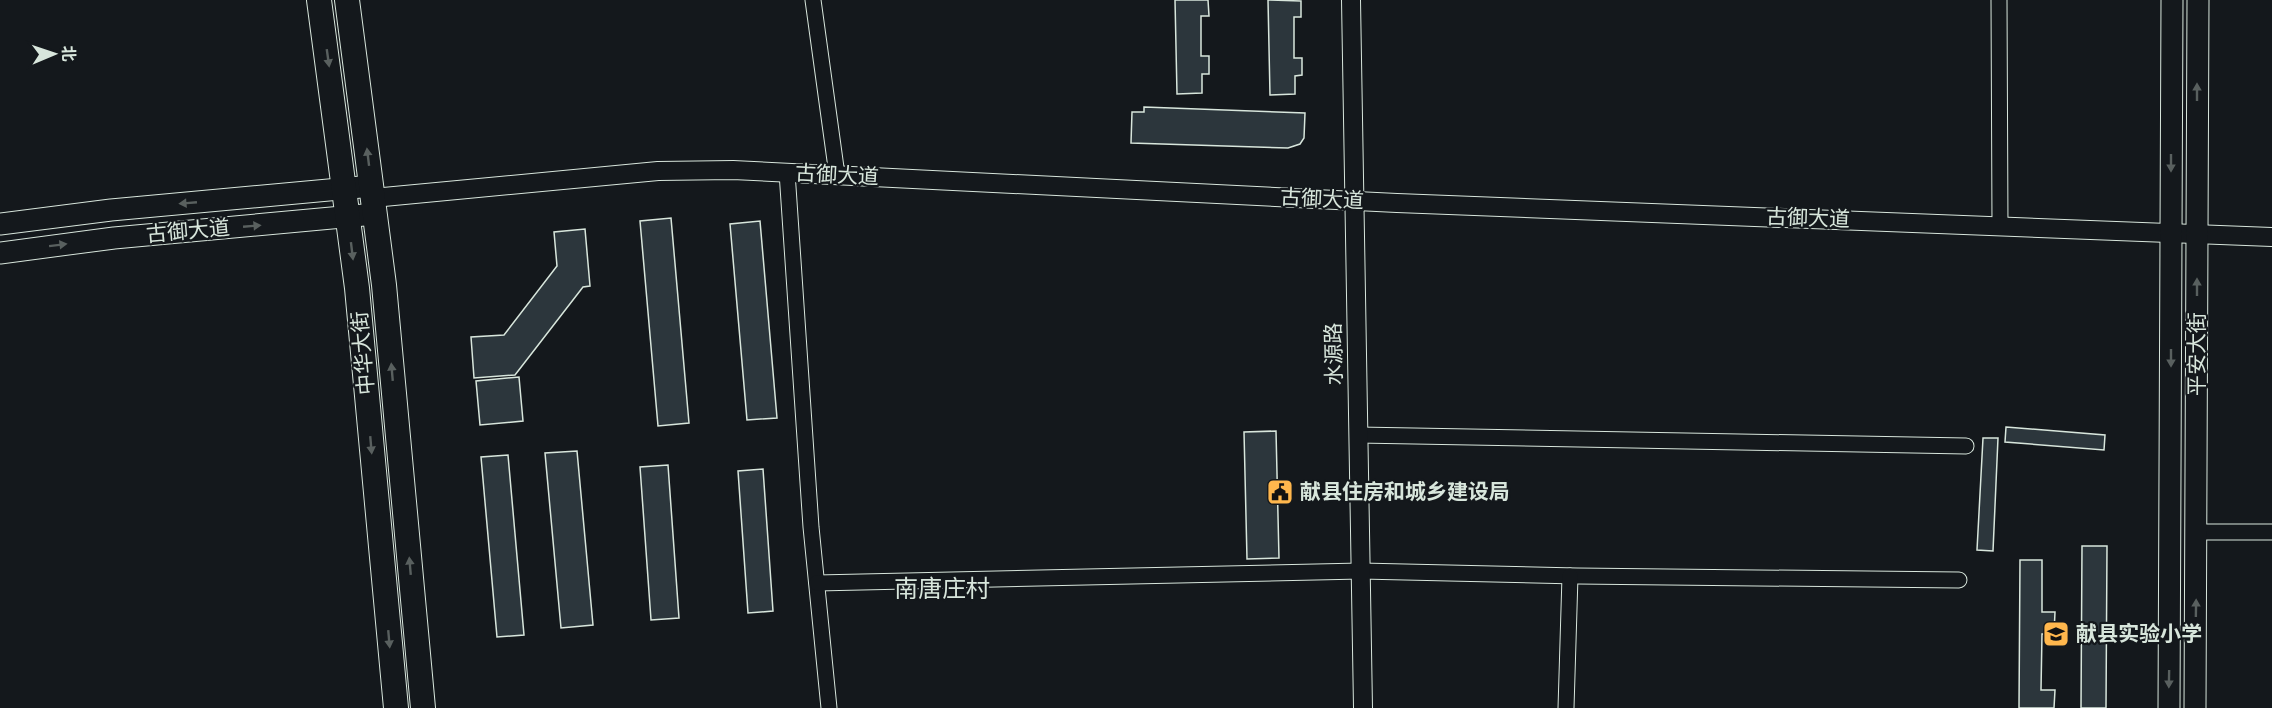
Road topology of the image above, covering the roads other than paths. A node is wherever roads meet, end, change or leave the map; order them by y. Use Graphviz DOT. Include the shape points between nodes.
graph roads {
  1 [pos="319,0"];
  2 [pos="347,0"];
  3 [pos="813,0"];
  4 [pos="1351,0"];
  5 [pos="1999,0"];
  6 [pos="2172,0"];
  7 [pos="2198,0"];
  8 [pos="787,172"];
  9 [pos="837,175"];
  10 [pos="344,188"];
  11 [pos="373,199"];
  12 [pos="1354,201"];
  13 [pos="348,217"];
  14 [pos="0,224"];
  15 [pos="2000,226"];
  16 [pos="2171,233"];
  17 [pos="2197,234"];
  18 [pos="2272,237"];
  19 [pos="0,252"];
  20 [pos="1358,435"];
  21 [pos="1966,446"];
  22 [pos="2196,532"];
  23 [pos="2272,532"];
  24 [pos="1361,571"];
  25 [pos="1570,576"];
  26 [pos="1959,580"];
  27 [pos="817,583"];
  28 [pos="396,708"];
  29 [pos="423,708"];
  30 [pos="829,708"];
  31 [pos="1363,708"];
  32 [pos="1566,708"];
  33 [pos="2169,708"];
  34 [pos="2195,708"];
  1 -- 10 [label="main road, 中华大街, one-way"];
  11 -- 2 [label="main road, 中华大街, one-way"];
  3 -- 9 [label="street"];
  4 -- 12 [label="street, 水源路"];
  5 -- 15 [label="street"];
  6 -- 16 [label="main road, 平安大街, one-way"];
  17 -- 7 [label="main road, 平安大街, one-way"];
  8 -- 9 [label="street, 古御大道"];
  8 -- 11 [label="street, 古御大道" via="658,171"];
  8 -- 27 [label="street"];
  9 -- 12 [label="street, 古御大道"];
  10 -- 11 [label="main road, 古御大道"];
  10 -- 13 [label="main road, 中华大街"];
  10 -- 14 [label="main road, 古御大道, one-way"];
  11 -- 13 [label="main road, 古御大道"];
  29 -- 11 [label="main road, 中华大街, one-way"];
  12 -- 15 [label="street, 古御大道"];
  12 -- 20 [label="street, 水源路"];
  19 -- 13 [label="main road, 古御大道, one-way"];
  13 -- 28 [label="main road, 中华大街, one-way"];
  15 -- 16 [label="street, 古御大道"];
  16 -- 17 [label="street, 古御大道"];
  16 -- 33 [label="main road, 平安大街, one-way"];
  17 -- 18 [label="street, 古御大道"];
  22 -- 17 [label="main road, 平安大街, one-way"];
  20 -- 21 [label="street"];
  20 -- 24 [label="street, 水源路"];
  22 -- 23 [label="street"];
  34 -- 22 [label="main road, 平安大街, one-way"];
  24 -- 25 [label="street"];
  24 -- 27 [label="street"];
  24 -- 31 [label="street, 水源路"];
  25 -- 26 [label="street"];
  25 -- 32 [label="street"];
  27 -- 30 [label="street"];
}
